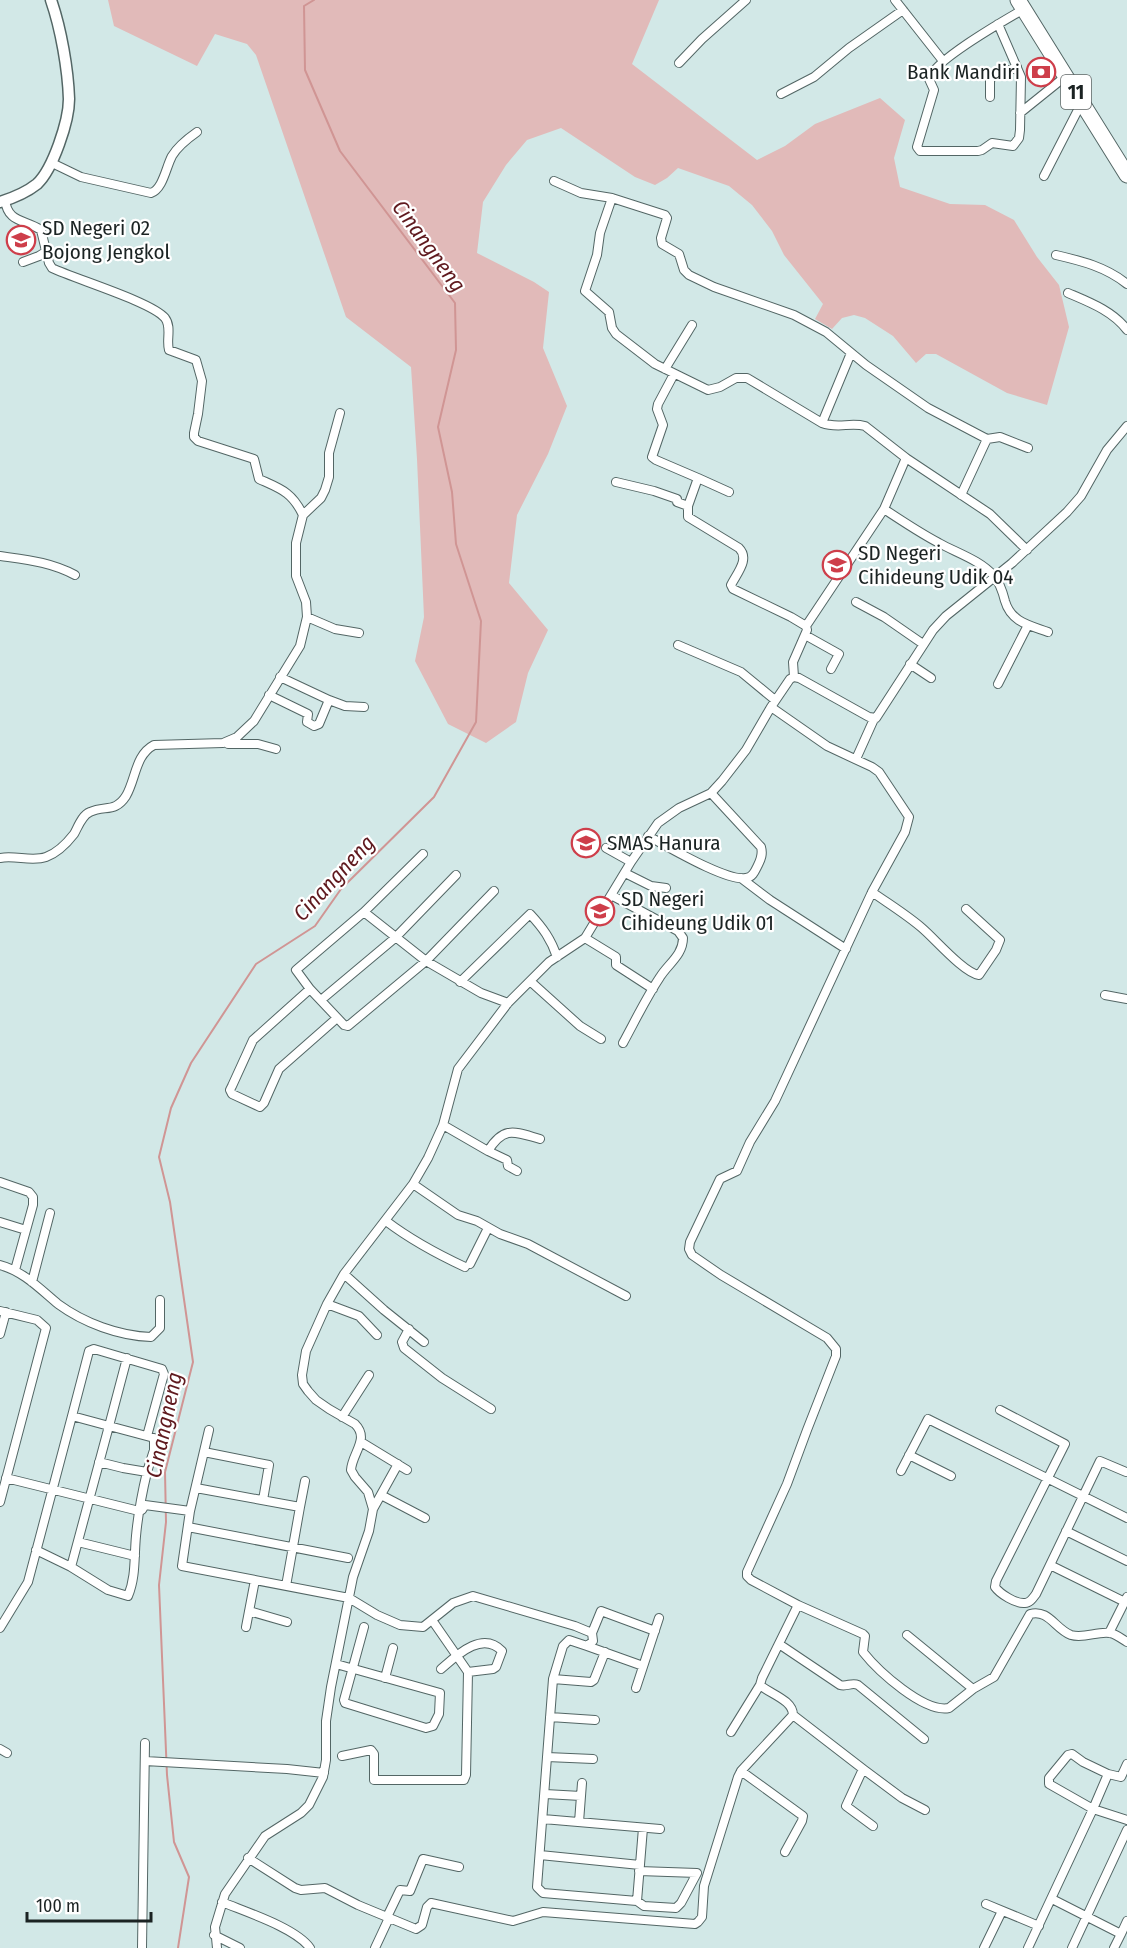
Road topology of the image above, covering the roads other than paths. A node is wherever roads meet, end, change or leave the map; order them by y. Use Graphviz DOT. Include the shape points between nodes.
graph roads {
  1 [pos="51,0"];
  2 [pos="746,0"];
  3 [pos="896,0"];
  4 [pos="1021,4"];
  5 [pos="903,10"];
  6 [pos="998,24"];
  7 [pos="944,61"];
  8 [pos="679,63"];
  9 [pos="1017,67"];
  10 [pos="1066,76"];
  11 [pos="781,94"];
  12 [pos="990,98"];
  13 [pos="1082,102"];
  14 [pos="1020,113"];
  15 [pos="196,132"];
  16 [pos="52,163"];
  17 [pos="1127,175"];
  18 [pos="1044,176"];
  19 [pos="554,181"];
  20 [pos="612,198"];
  21 [pos="3,201"];
  22 [pos="46,251"];
  23 [pos="1056,255"];
  24 [pos="23,262"];
  25 [pos="1127,284"];
  26 [pos="1068,293"];
  27 [pos="692,325"];
  28 [pos="1127,330"];
  29 [pos="851,353"];
  30 [pos="665,369"];
  31 [pos="674,374"];
  32 [pos="340,413"];
  33 [pos="822,423"];
  34 [pos="1127,426"];
  35 [pos="987,439"];
  36 [pos="1028,448"];
  37 [pos="906,458"];
  38 [pos="698,478"];
  39 [pos="616,482"];
  40 [pos="729,492"];
  41 [pos="961,495"];
  42 [pos="688,506"];
  43 [pos="884,509"];
  44 [pos="303,515"];
  45 [pos="1027,550"];
  46 [pos="0,556"];
  47 [pos="75,575"];
  48 [pos="995,576"];
  49 [pos="856,602"];
  50 [pos="308,617"];
  51 [pos="1028,625"];
  52 [pos="806,631"];
  53 [pos="1048,632"];
  54 [pos="359,633"];
  55 [pos="923,644"];
  56 [pos="678,645"];
  57 [pos="910,664"];
  58 [pos="831,669"];
  59 [pos="280,677"];
  60 [pos="794,677"];
  61 [pos="931,678"];
  62 [pos="998,684"];
  63 [pos="269,695"];
  64 [pos="329,700"];
  65 [pos="773,704"];
  66 [pos="364,707"];
  67 [pos="874,719"];
  68 [pos="223,744"];
  69 [pos="276,748"];
  70 [pos="856,759"];
  71 [pos="711,793"];
  72 [pos="648,836"];
  73 [pos="606,848"];
  74 [pos="423,854"];
  75 [pos="0,858"];
  76 [pos="631,862"];
  77 [pos="625,873"];
  78 [pos="456,875"];
  79 [pos="741,878"];
  80 [pos="666,888"];
  81 [pos="494,891"];
  82 [pos="872,892"];
  83 [pos="611,895"];
  84 [pos="966,909"];
  85 [pos="364,912"];
  86 [pos="395,938"];
  87 [pos="585,938"];
  88 [pos="846,949"];
  89 [pos="557,957"];
  90 [pos="426,961"];
  91 [pos="530,981"];
  92 [pos="460,982"];
  93 [pos="310,988"];
  94 [pos="653,989"];
  95 [pos="1105,995"];
  96 [pos="1127,999"];
  97 [pos="321,1000"];
  98 [pos="508,1004"];
  99 [pos="337,1018"];
  100 [pos="601,1039"];
  101 [pos="623,1043"];
  102 [pos="443,1125"];
  103 [pos="540,1139"];
  104 [pos="488,1150"];
  105 [pos="517,1171"];
  106 [pos="0,1182"];
  107 [pos="413,1185"];
  108 [pos="50,1213"];
  109 [pos="386,1221"];
  110 [pos="0,1222"];
  111 [pos="488,1228"];
  112 [pos="26,1230"];
  113 [pos="0,1265"];
  114 [pos="15,1270"];
  115 [pos="344,1274"];
  116 [pos="32,1282"];
  117 [pos="626,1296"];
  118 [pos="160,1300"];
  119 [pos="327,1304"];
  120 [pos="3,1311"];
  121 [pos="409,1329"];
  122 [pos="0,1334"];
  123 [pos="377,1335"];
  124 [pos="424,1342"];
  125 [pos="127,1358"];
  126 [pos="369,1375"];
  127 [pos="491,1410"];
  128 [pos="1000,1410"];
  129 [pos="72,1416"];
  130 [pos="342,1417"];
  131 [pos="109,1426"];
  132 [pos="209,1430"];
  133 [pos="147,1436"];
  134 [pos="361,1442"];
  135 [pos="204,1452"];
  136 [pos="909,1455"];
  137 [pos="99,1462"];
  138 [pos="398,1464"];
  139 [pos="407,1470"];
  140 [pos="901,1471"];
  141 [pos="147,1472"];
  142 [pos="1126,1472"];
  143 [pos="951,1476"];
  144 [pos="6,1478"];
  145 [pos="1048,1479"];
  146 [pos="305,1481"];
  147 [pos="196,1488"];
  148 [pos="51,1489"];
  149 [pos="381,1495"];
  150 [pos="1083,1496"];
  151 [pos="89,1498"];
  152 [pos="263,1500"];
  153 [pos="0,1502"];
  154 [pos="300,1507"];
  155 [pos="373,1509"];
  156 [pos="139,1510"];
  157 [pos="190,1511"];
  158 [pos="425,1518"];
  159 [pos="1127,1518"];
  160 [pos="188,1527"];
  161 [pos="1066,1531"];
  162 [pos="78,1542"];
  163 [pos="292,1546"];
  164 [pos="36,1550"];
  165 [pos="135,1556"];
  166 [pos="348,1558"];
  167 [pos="1127,1561"];
  168 [pos="1050,1565"];
  169 [pos="71,1567"];
  170 [pos="255,1580"];
  171 [pos="286,1586"];
  172 [pos="349,1598"];
  173 [pos="1126,1599"];
  174 [pos="798,1605"];
  175 [pos="249,1611"];
  176 [pos="659,1618"];
  177 [pos="432,1620"];
  178 [pos="287,1622"];
  179 [pos="246,1627"];
  180 [pos="364,1627"];
  181 [pos="0,1628"];
  182 [pos="655,1631"];
  183 [pos="1109,1633"];
  184 [pos="592,1634"];
  185 [pos="907,1635"];
  186 [pos="1127,1642"];
  187 [pos="779,1644"];
  188 [pos="587,1646"];
  189 [pos="393,1648"];
  190 [pos="605,1652"];
  191 [pos="457,1655"];
  192 [pos="336,1664"];
  193 [pos="643,1666"];
  194 [pos="353,1669"];
  195 [pos="441,1669"];
  196 [pos="468,1672"];
  197 [pos="385,1678"];
  198 [pos="553,1678"];
  199 [pos="760,1685"];
  200 [pos="636,1688"];
  201 [pos="973,1689"];
  202 [pos="793,1715"];
  203 [pos="550,1717"];
  204 [pos="595,1720"];
  205 [pos="731,1732"];
  206 [pos="924,1739"];
  207 [pos="145,1743"];
  208 [pos="342,1756"];
  209 [pos="547,1757"];
  210 [pos="593,1759"];
  211 [pos="145,1761"];
  212 [pos="1127,1764"];
  213 [pos="862,1769"];
  214 [pos="741,1771"];
  215 [pos="324,1773"];
  216 [pos="1108,1774"];
  217 [pos="1124,1778"];
  218 [pos="582,1783"];
  219 [pos="545,1794"];
  220 [pos="581,1796"];
  221 [pos="1093,1809"];
  222 [pos="925,1810"];
  223 [pos="543,1819"];
  224 [pos="1127,1820"];
  225 [pos="579,1822"];
  226 [pos="873,1826"];
  227 [pos="643,1828"];
  228 [pos="660,1829"];
  229 [pos="1127,1830"];
  230 [pos="785,1852"];
  231 [pos="540,1855"];
  232 [pos="248,1858"];
  233 [pos="459,1867"];
  234 [pos="640,1868"];
  235 [pos="1052,1899"];
  236 [pos="637,1901"];
  237 [pos="222,1902"];
  238 [pos="986,1904"];
  239 [pos="1002,1911"];
  240 [pos="1087,1915"];
  241 [pos="388,1918"];
  242 [pos="1127,1921"];
  243 [pos="1039,1926"];
  244 [pos="1121,1934"];
  245 [pos="214,1935"];
  246 [pos="142,1948"];
  247 [pos="217,1948"];
  248 [pos="240,1948"];
  249 [pos="310,1948"];
  250 [pos="375,1948"];
  251 [pos="984,1948"];
  252 [pos="1028,1948"];
  253 [pos="1072,1948"];
  254 [pos="1114,1948"];
  1 -- 16 [label="street" via="69,100"];
  2 -- 8 [label="street"];
  3 -- 5 [label="street"];
  4 -- 6 [label="street"];
  4 -- 10 [label="highway, 11"];
  5 -- 7 [label="street"];
  5 -- 11 [label="street" via="814,77"];
  6 -- 7 [label="street"];
  6 -- 9 [label="street"];
  7 -- 14 [label="street" via="930,74 934,90 920,151 978,151 992,143 1013,146 1019,138"];
  9 -- 12 [label="street" via="990,78"];
  9 -- 14 [label="street" via="1022,84"];
  10 -- 13 [label="highway, 11"];
  10 -- 14 [label="street"];
  13 -- 17 [label="highway, 11"];
  13 -- 18 [label="street"];
  15 -- 16 [label="street" via="173,155 158,189 151,193 81,177"];
  16 -- 21 [label="street" via="39,182"];
  19 -- 20 [label="street" via="581,193"];
  20 -- 29 [label="street" via="666,216 662,244 679,254 689,275 794,315 826,332"];
  20 -- 30 [label="street" via="585,291 609,312 616,334"];
  21 -- 22 [label="street" via="10,215 41,230"];
  22 -- 24 [label="street"];
  22 -- 44 [label="street" via="52,268 165,318 169,350 193,358 198,364 202,381 194,437 254,459 259,478 290,494"];
  23 -- 25 [label="street" via="1113,273"];
  26 -- 28 [label="street" via="1099,307"];
  27 -- 30 [label="street"];
  29 -- 33 [label="street"];
  29 -- 35 [label="street" via="928,408"];
  30 -- 31 [label="street"];
  31 -- 33 [label="street" via="708,390 736,378 747,378"];
  31 -- 38 [label="street" via="658,404 663,425 652,457"];
  32 -- 44 [label="street" via="329,453 325,490"];
  33 -- 37 [label="street" via="865,426"];
  34 -- 45 [label="street" via="1107,450 1082,496"];
  35 -- 36 [label="street" via="1000,437"];
  35 -- 41 [label="street"];
  37 -- 41 [label="street"];
  37 -- 43 [label="street"];
  38 -- 40 [label="street"];
  38 -- 42 [label="street"];
  39 -- 42 [label="street" via="654,491"];
  41 -- 45 [label="street" via="990,514"];
  42 -- 52 [label="street" via="691,519 744,554 731,585 733,589 791,617"];
  43 -- 48 [label="street"];
  43 -- 52 [label="street"];
  44 -- 50 [label="street" via="295,563"];
  45 -- 48 [label="street"];
  46 -- 47 [label="street" via="42,561"];
  48 -- 51 [label="street" via="1013,617"];
  48 -- 55 [label="street" via="946,616"];
  49 -- 55 [label="street"];
  50 -- 54 [label="street" via="335,629"];
  50 -- 59 [label="street" via="300,646"];
  51 -- 53 [label="street"];
  51 -- 62 [label="street"];
  52 -- 58 [label="street" via="839,654"];
  52 -- 60 [label="street" via="793,662"];
  55 -- 57 [label="street"];
  56 -- 65 [label="street" via="741,672"];
  57 -- 61 [label="street"];
  57 -- 67 [label="street"];
  59 -- 63 [label="street"];
  59 -- 64 [label="street"];
  60 -- 65 [label="street"];
  60 -- 67 [label="street"];
  63 -- 64 [label="street" via="308,714 307,722 314,726 319,724"];
  63 -- 68 [label="street" via="244,732"];
  64 -- 66 [label="street"];
  65 -- 70 [label="street" via="827,746"];
  65 -- 71 [label="street" via="746,750"];
  67 -- 70 [label="street"];
  68 -- 69 [label="street"];
  68 -- 75 [label="street" via="154,745 141,756 123,800 117,806 87,814 56,852 39,858"];
  70 -- 82 [label="street" via="879,772 909,817 905,832"];
  71 -- 72 [label="street" via="665,816"];
  71 -- 79 [label="street" via="761,847 762,856 753,875"];
  72 -- 76 [label="street"];
  72 -- 79 [label="street" via="713,869"];
  73 -- 76 [label="street"];
  74 -- 85 [label="street"];
  76 -- 77 [label="street"];
  77 -- 80 [label="street" via="651,886"];
  77 -- 83 [label="street"];
  78 -- 86 [label="street"];
  79 -- 88 [label="street"];
  81 -- 90 [label="street"];
  82 -- 84 [label="street" via="921,927 965,968 979,975 1000,940"];
  82 -- 88 [label="street"];
  83 -- 87 [label="street"];
  83 -- 94 [label="street" via="682,934 683,942 674,962"];
  85 -- 86 [label="street"];
  85 -- 93 [label="street" via="299,966 297,970"];
  86 -- 90 [label="street"];
  86 -- 97 [label="street"];
  87 -- 89 [label="street"];
  87 -- 94 [label="street" via="616,957 616,966"];
  88 -- 174 [label="street" via="775,1101 740,1167 720,1179 714,1189 688,1248 721,1275 827,1338 836,1348 787,1485 747,1572 751,1580"];
  89 -- 91 [label="street"];
  89 -- 92 [label="street" via="552,940 530,914"];
  90 -- 92 [label="street"];
  90 -- 99 [label="street" via="353,1023 344,1025"];
  91 -- 98 [label="street"];
  91 -- 100 [label="street" via="580,1026"];
  92 -- 98 [label="street"];
  93 -- 97 [label="street"];
  93 -- 99 [label="street" via="253,1040 230,1090 232,1094 260,1107 279,1069"];
  94 -- 101 [label="street"];
  95 -- 96 [label="street"];
  97 -- 99 [label="street"];
  98 -- 102 [label="street" via="458,1069"];
  102 -- 104 [label="street"];
  102 -- 107 [label="street"];
  103 -- 104 [label="street" via="507,1132"];
  104 -- 105 [label="street" via="507,1160 508,1166"];
  106 -- 112 [label="street" via="33,1197"];
  107 -- 109 [label="street"];
  107 -- 111 [label="street" via="448,1210"];
  108 -- 116 [label="street"];
  109 -- 111 [label="street" via="425,1248 467,1266"];
  109 -- 115 [label="street"];
  110 -- 112 [label="street"];
  111 -- 117 [label="street" via="528,1244"];
  112 -- 114 [label="street"];
  113 -- 114 [label="street"];
  114 -- 116 [label="street"];
  115 -- 119 [label="street"];
  115 -- 121 [label="street"];
  116 -- 118 [label="street" via="90,1323 151,1337 160,1328"];
  119 -- 123 [label="street" via="359,1316"];
  119 -- 130 [label="street" via="306,1351 303,1384 316,1400"];
  120 -- 122 [label="street"];
  120 -- 144 [label="street" via="37,1320 46,1328"];
  121 -- 124 [label="street"];
  121 -- 127 [label="street" via="402,1342 405,1348"];
  125 -- 129 [label="street" via="89,1351"];
  125 -- 131 [label="street"];
  125 -- 133 [label="street" via="162,1369 164,1374"];
  126 -- 130 [label="street"];
  128 -- 145 [label="street" via="1065,1444"];
  129 -- 131 [label="street"];
  129 -- 148 [label="street"];
  130 -- 134 [label="street" via="358,1426"];
  131 -- 133 [label="street"];
  131 -- 137 [label="street"];
  132 -- 135 [label="street"];
  133 -- 141 [label="street" via="154,1438"];
  134 -- 138 [label="street"];
  134 -- 155 [label="street" via="351,1470 368,1492"];
  135 -- 147 [label="street"];
  135 -- 152 [label="street" via="269,1466"];
  136 -- 140 [label="street"];
  136 -- 143 [label="street"];
  136 -- 145 [label="street" via="928,1419"];
  137 -- 141 [label="street"];
  137 -- 151 [label="street"];
  138 -- 139 [label="street"];
  138 -- 149 [label="street"];
  141 -- 156 [label="street"];
  142 -- 150 [label="street" via="1100,1461"];
  144 -- 148 [label="street"];
  144 -- 153 [label="street"];
  145 -- 150 [label="street"];
  145 -- 168 [label="street" via="995,1587 1018,1602 1031,1601"];
  146 -- 154 [label="street"];
  147 -- 152 [label="street"];
  147 -- 157 [label="street"];
  148 -- 151 [label="street"];
  148 -- 164 [label="street"];
  149 -- 155 [label="street"];
  149 -- 158 [label="street"];
  150 -- 159 [label="street"];
  150 -- 161 [label="street"];
  151 -- 156 [label="street"];
  151 -- 162 [label="street"];
  152 -- 154 [label="street"];
  154 -- 163 [label="street"];
  155 -- 172 [label="street"];
  156 -- 157 [label="street" via="152,1504"];
  156 -- 165 [label="street"];
  157 -- 160 [label="street"];
  160 -- 163 [label="street"];
  160 -- 170 [label="street" via="182,1566"];
  161 -- 167 [label="street"];
  161 -- 168 [label="street"];
  162 -- 165 [label="street"];
  162 -- 169 [label="street"];
  163 -- 166 [label="street"];
  163 -- 171 [label="street"];
  164 -- 169 [label="street"];
  164 -- 181 [label="street" via="28,1582"];
  165 -- 169 [label="street" via="134,1582 128,1596 108,1590"];
  168 -- 173 [label="street"];
  170 -- 171 [label="street"];
  170 -- 175 [label="street"];
  171 -- 172 [label="street"];
  172 -- 177 [label="street" via="399,1625 423,1627"];
  172 -- 192 [label="street"];
  173 -- 183 [label="street"];
  174 -- 187 [label="street"];
  174 -- 201 [label="street" via="863,1634 865,1654 924,1702 949,1708"];
  175 -- 178 [label="street"];
  175 -- 179 [label="street"];
  176 -- 182 [label="street"];
  177 -- 184 [label="street" via="453,1603 473,1596"];
  177 -- 191 [label="street"];
  180 -- 194 [label="street"];
  182 -- 184 [label="street" via="601,1611"];
  182 -- 193 [label="street"];
  183 -- 186 [label="street"];
  183 -- 201 [label="street" via="1071,1635 1045,1615 1030,1614 994,1677"];
  184 -- 188 [label="street" via="593,1641"];
  185 -- 201 [label="street"];
  187 -- 199 [label="street"];
  187 -- 206 [label="street" via="840,1685 858,1685"];
  188 -- 190 [label="street"];
  188 -- 198 [label="street" via="569,1640 563,1646"];
  189 -- 197 [label="street"];
  190 -- 193 [label="street"];
  190 -- 198 [label="street" via="591,1682"];
  191 -- 195 [label="street"];
  191 -- 196 [label="street"];
  191 -- 196 [label="street" via="482,1642 502,1651 493,1669"];
  192 -- 194 [label="street"];
  192 -- 215 [label="street"];
  193 -- 200 [label="street"];
  194 -- 197 [label="street"];
  194 -- 197 [label="street" via="345,1703 426,1728 433,1726 439,1714 440,1693"];
  196 -- 208 [label="street" via="464,1780 374,1784 371,1750"];
  198 -- 203 [label="street"];
  199 -- 202 [label="street" via="792,1707"];
  199 -- 205 [label="street"];
  202 -- 213 [label="street"];
  202 -- 214 [label="street"];
  203 -- 204 [label="street"];
  203 -- 209 [label="street"];
  207 -- 211 [label="street"];
  209 -- 210 [label="street"];
  209 -- 219 [label="street"];
  211 -- 215 [label="street"];
  211 -- 246 [label="street"];
  212 -- 217 [label="street"];
  213 -- 222 [label="street"];
  213 -- 226 [label="street" via="846,1806"];
  214 -- 230 [label="street" via="803,1816"];
  214 -- 241 [label="street" via="704,1886 702,1917 695,1924 543,1911 513,1921 431,1903 418,1929"];
  215 -- 232 [label="street" via="309,1805 265,1836"];
  216 -- 217 [label="street"];
  216 -- 221 [label="street"];
  216 -- 221 [label="street" via="1072,1754 1049,1778 1053,1788"];
  218 -- 220 [label="street"];
  219 -- 220 [label="street"];
  219 -- 223 [label="street"];
  220 -- 225 [label="street"];
  221 -- 224 [label="street"];
  221 -- 235 [label="street"];
  223 -- 225 [label="street"];
  223 -- 231 [label="street"];
  225 -- 227 [label="street"];
  227 -- 228 [label="street"];
  227 -- 234 [label="street"];
  229 -- 240 [label="street"];
  231 -- 234 [label="street"];
  231 -- 236 [label="street" via="537,1887 543,1893"];
  232 -- 237 [label="street"];
  232 -- 241 [label="street" via="295,1888 325,1888"];
  233 -- 241 [label="street" via="423,1859 410,1891 401,1890"];
  234 -- 236 [label="street"];
  234 -- 236 [label="street" via="697,1873 675,1908 644,1906"];
  235 -- 240 [label="street"];
  235 -- 243 [label="street"];
  237 -- 245 [label="street"];
  237 -- 249 [label="street" via="285,1929"];
  238 -- 239 [label="street"];
  239 -- 243 [label="street"];
  239 -- 251 [label="street"];
  240 -- 244 [label="street"];
  240 -- 253 [label="street"];
  241 -- 250 [label="street"];
  242 -- 244 [label="street"];
  243 -- 252 [label="street"];
  244 -- 254 [label="street"];
  245 -- 247 [label="street"];
  245 -- 248 [label="street"];
}
